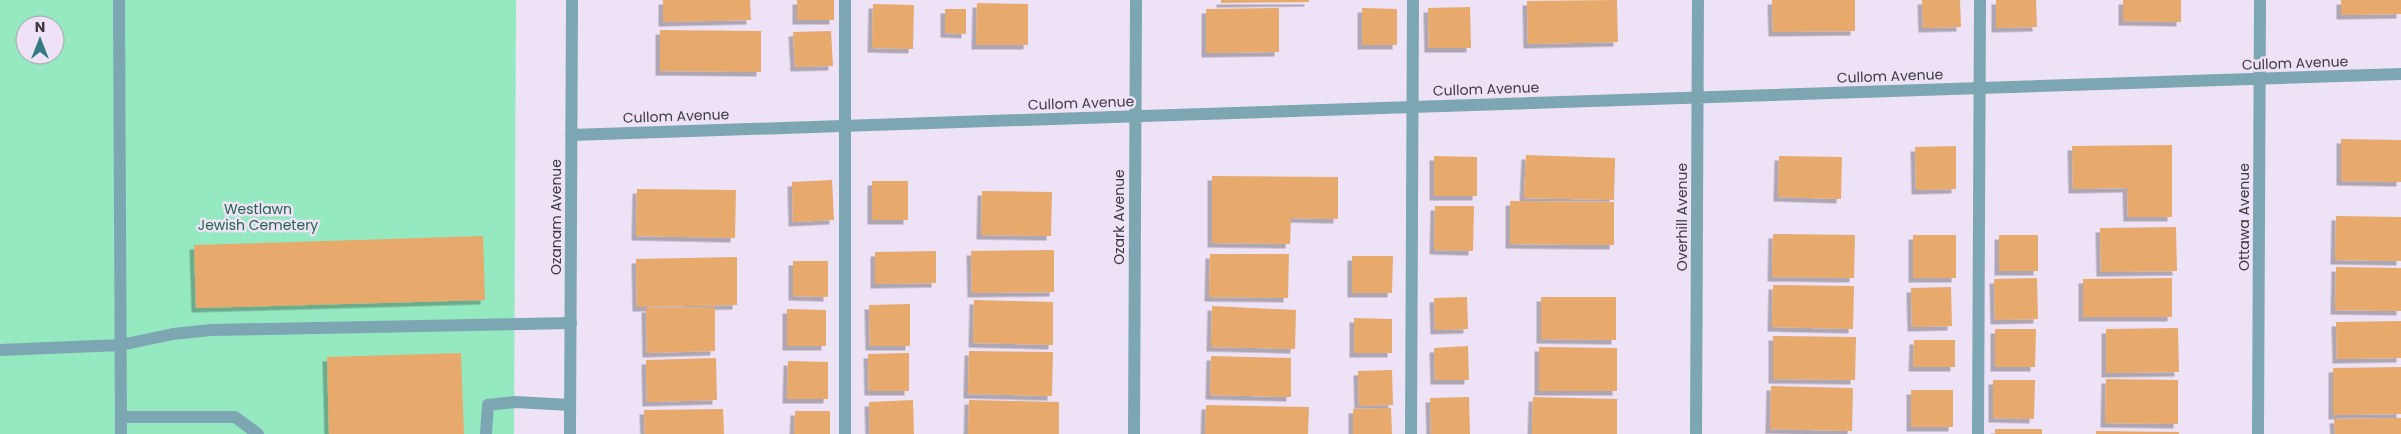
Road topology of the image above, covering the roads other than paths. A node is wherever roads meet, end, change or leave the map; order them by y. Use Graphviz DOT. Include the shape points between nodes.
graph roads {
  1 [pos="119,0"];
  2 [pos="572,0"];
  3 [pos="845,0"];
  4 [pos="1136,0"];
  5 [pos="1413,0"];
  6 [pos="1698,0"];
  7 [pos="1980,0"];
  8 [pos="2260,0"];
  9 [pos="2401,74"];
  10 [pos="2260,79"];
  11 [pos="1980,88"];
  12 [pos="1698,98"];
  13 [pos="1412,107"];
  14 [pos="1135,116"];
  15 [pos="845,126"];
  16 [pos="571,135"];
  17 [pos="571,323"];
  18 [pos="121,345"];
  19 [pos="0,350"];
  20 [pos="570,405"];
  21 [pos="121,417"];
  22 [pos="121,434"];
  23 [pos="258,434"];
  24 [pos="486,434"];
  25 [pos="570,434"];
  26 [pos="845,434"];
  27 [pos="1134,434"];
  28 [pos="1411,434"];
  29 [pos="1696,434"];
  30 [pos="1978,434"];
  31 [pos="2258,434"];
  1 -- 18 [label="street"];
  2 -- 16 [label="street, Ozanam Avenue"];
  3 -- 15 [label="street"];
  4 -- 14 [label="street, Ozark Avenue"];
  5 -- 13 [label="street"];
  6 -- 12 [label="street, Overhill Avenue"];
  7 -- 11 [label="street"];
  8 -- 10 [label="street, Ottawa Avenue"];
  9 -- 10 [label="street, Cullom Avenue"];
  10 -- 11 [label="street, Cullom Avenue"];
  10 -- 31 [label="street, Ottawa Avenue"];
  11 -- 12 [label="street, Cullom Avenue"];
  11 -- 30 [label="street"];
  12 -- 13 [label="street, Cullom Avenue"];
  12 -- 29 [label="street, Overhill Avenue"];
  13 -- 14 [label="street, Cullom Avenue"];
  13 -- 28 [label="street"];
  14 -- 15 [label="street, Cullom Avenue"];
  14 -- 27 [label="street, Ozark Avenue"];
  15 -- 16 [label="street, Cullom Avenue"];
  15 -- 26 [label="street"];
  16 -- 17 [label="street, Ozanam Avenue"];
  17 -- 18 [label="street" via="211,330"];
  17 -- 20 [label="street, Ozanam Avenue"];
  18 -- 19 [label="street"];
  18 -- 21 [label="street"];
  20 -- 24 [label="street" via="515,402 488,405"];
  20 -- 25 [label="street, Ozanam Avenue"];
  21 -- 22 [label="street"];
  21 -- 23 [label="street" via="235,417"];
}
